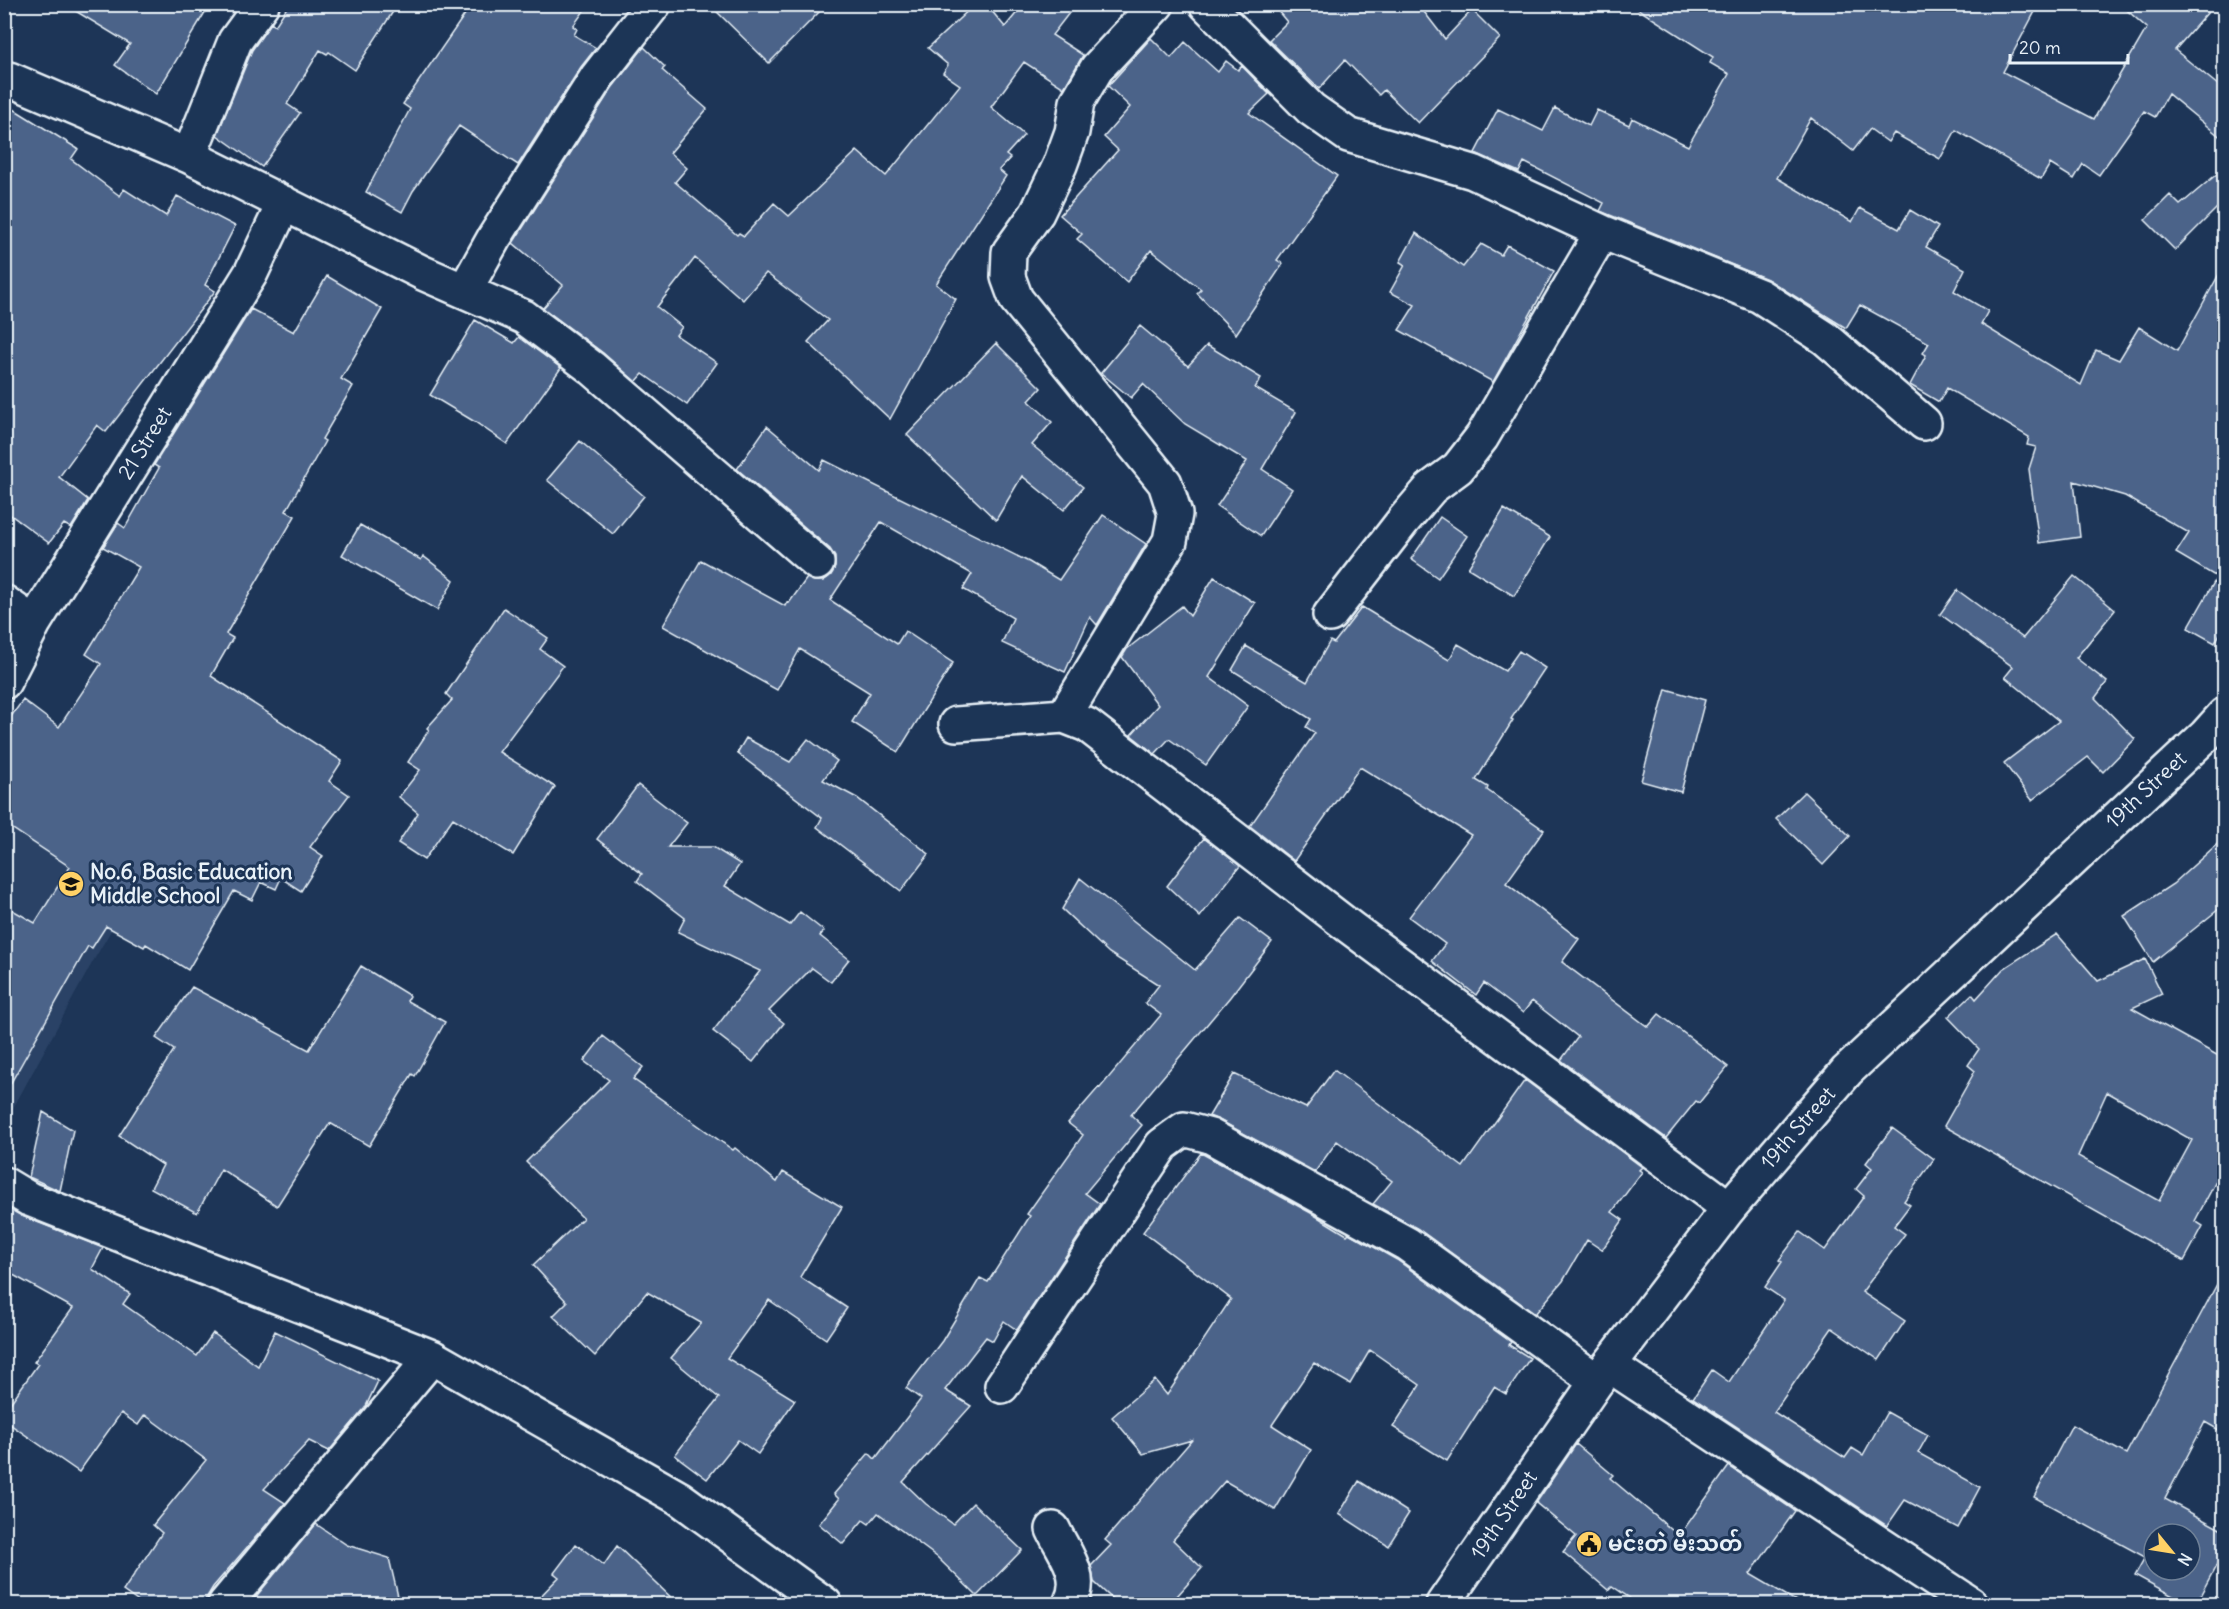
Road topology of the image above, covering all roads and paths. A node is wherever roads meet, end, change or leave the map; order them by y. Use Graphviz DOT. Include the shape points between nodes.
graph roads {
  1 [pos="262,4"];
  2 [pos="654,4"];
  3 [pos="1157,4"];
  4 [pos="1206,4"];
  5 [pos="9,79"];
  6 [pos="189,156"];
  7 [pos="284,203"];
  8 [pos="1602,232"];
  9 [pos="465,290"];
  10 [pos="1924,423"];
  11 [pos="817,564"];
  12 [pos="4,602"];
  13 [pos="1330,615"];
  14 [pos="34,623"];
  15 [pos="4,682"];
  16 [pos="2224,715"];
  17 [pos="1064,716"];
  18 [pos="956,724"];
  19 [pos="4,1184"];
  20 [pos="1729,1209"];
  21 [pos="432,1357"];
  22 [pos="1603,1373"];
  23 [pos="1002,1386"];
  24 [pos="1053,1529"];
  25 [pos="225,1605"];
  26 [pos="825,1605"];
  27 [pos="1070,1605"];
  28 [pos="1443,1605"];
  29 [pos="1971,1605"];
  1 -- 6 [label="street" via="235,41"];
  2 -- 9 [label="street" via="597,77"];
  3 -- 17 [label="street" via="1097,68 1077,102 1060,165 1037,213 1009,252 1008,277 1016,299 1165,483 1175,514 1170,541"];
  4 -- 8 [label="street" via="1311,109 1348,135 1473,172"];
  5 -- 6 [label="street"];
  6 -- 7 [label="street"];
  7 -- 9 [label="street"];
  7 -- 14 [label="street, 21 Street" via="251,273"];
  8 -- 10 [label="street" via="1760,296 1825,338"];
  8 -- 13 [label="street" via="1482,436 1458,468 1431,489 1403,521"];
  9 -- 11 [label="street" via="524,317 592,368"];
  12 -- 14 [label="street"];
  14 -- 15 [label="street, 21 Street"];
  16 -- 20 [label="street, 19th Street" via="1847,1071"];
  17 -- 18 [label="street"];
  17 -- 20 [label="street" via="1087,725 1351,928"];
  19 -- 21 [label="street" via="29,1199"];
  20 -- 22 [label="street, 19th Street"];
  21 -- 25 [label="street"];
  21 -- 26 [label="street" via="679,1498"];
  22 -- 23 [label="street" via="1407,1244 1210,1136 1184,1129 1162,1145"];
  22 -- 28 [label="street, 19th Street"];
  22 -- 29 [label="street"];
  24 -- 27 [label="street" via="1076,1573"];
}
